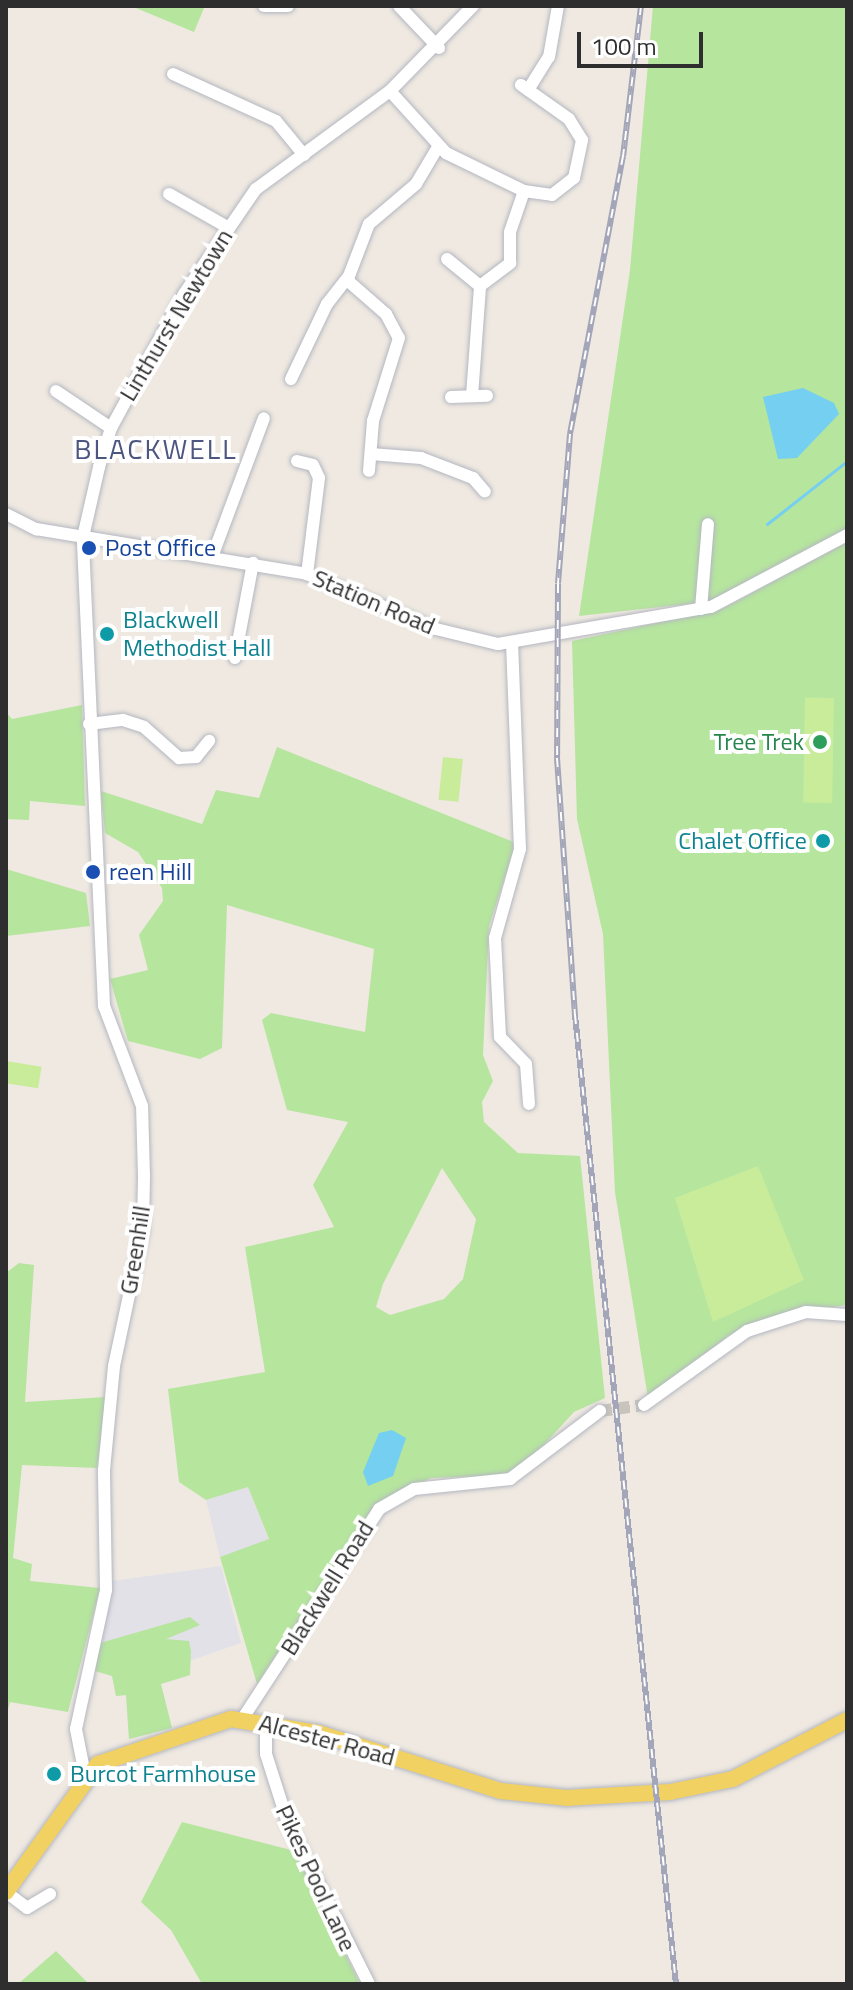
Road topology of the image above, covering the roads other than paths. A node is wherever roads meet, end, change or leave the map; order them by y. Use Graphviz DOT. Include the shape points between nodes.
graph roads {
  1 [pos="264,6"];
  2 [pos="288,6"];
  3 [pos="399,6"];
  4 [pos="473,6"];
  5 [pos="558,6"];
  6 [pos="439,48"];
  7 [pos="173,74"];
  8 [pos="390,91"];
  9 [pos="438,147"];
  10 [pos="304,155"];
  11 [pos="524,191"];
  12 [pos="169,194"];
  13 [pos="227,227"];
  14 [pos="455,260"];
  15 [pos="347,280"];
  16 [pos="480,286"];
  17 [pos="279,370"];
  18 [pos="56,391"];
  19 [pos="472,396"];
  20 [pos="487,396"];
  21 [pos="451,397"];
  22 [pos="264,418"];
  23 [pos="111,428"];
  24 [pos="371,454"];
  25 [pos="297,461"];
  26 [pos="369,471"];
  27 [pos="483,482"];
  28 [pos="6,514"];
  29 [pos="708,524"];
  30 [pos="847,535"];
  31 [pos="83,537"];
  32 [pos="212,557"];
  33 [pos="253,563"];
  34 [pos="307,574"];
  35 [pos="701,609"];
  36 [pos="512,642"];
  37 [pos="235,658"];
  38 [pos="89,724"];
  39 [pos="209,741"];
  40 [pos="529,1104"];
  41 [pos="847,1315"];
  42 [pos="644,1405"];
  43 [pos="600,1411"];
  44 [pos="243,1718"];
  45 [pos="847,1720"];
  46 [pos="266,1722"];
  47 [pos="85,1775"];
  48 [pos="6,1892"];
  49 [pos="50,1894"];
  50 [pos="369,1984"];
  1 -- 2 [label="street"];
  3 -- 6 [label="street"];
  4 -- 6 [label="street, Linthurst Newtown"];
  5 -- 11 [label="street" via="549,57 524,88 577,128 582,160 564,189 552,195"];
  6 -- 8 [label="street, Linthurst Newtown"];
  7 -- 10 [label="street" via="276,121"];
  8 -- 9 [label="street"];
  8 -- 10 [label="street, Linthurst Newtown"];
  9 -- 11 [label="street"];
  9 -- 15 [label="street" via="416,184 369,224"];
  10 -- 13 [label="street, Linthurst Newtown" via="256,189"];
  11 -- 16 [label="street" via="510,232 510,263"];
  12 -- 13 [label="street"];
  13 -- 23 [label="street, Linthurst Newtown"];
  14 -- 16 [label="street"];
  15 -- 17 [label="street" via="327,304 292,377"];
  15 -- 24 [label="street" via="386,314 399,338"];
  16 -- 19 [label="street"];
  18 -- 23 [label="street"];
  19 -- 20 [label="street"];
  19 -- 21 [label="street"];
  22 -- 32 [label="street"];
  23 -- 31 [label="street, Linthurst Newtown"];
  24 -- 26 [label="street"];
  24 -- 27 [label="street" via="421,458"];
  25 -- 34 [label="street" via="313,465 319,478"];
  28 -- 31 [label="street, Station Road" via="36,529"];
  29 -- 35 [label="street"];
  30 -- 35 [label="street, Station Road"];
  31 -- 32 [label="street, Station Road"];
  31 -- 38 [label="street, Greenhill"];
  32 -- 33 [label="street, Station Road"];
  33 -- 34 [label="street, Station Road"];
  33 -- 37 [label="street"];
  34 -- 36 [label="street, Station Road" via="436,629"];
  35 -- 36 [label="street, Station Road"];
  36 -- 40 [label="street" via="520,849 495,938 500,1037 526,1064"];
  38 -- 39 [label="street" via="123,720 144,727 179,758 196,757"];
  38 -- 47 [label="street, Greenhill" via="104,1006 142,1106 144,1179 143,1229 114,1366 106,1590 76,1729"];
  41 -- 42 [label="street" via="806,1312 747,1331"];
  43 -- 44 [label="street, Blackwell Road" via="510,1479 414,1489 379,1509"];
  44 -- 46 [label="main road, Alcester Road"];
  44 -- 47 [label="main road, Alcester Road" via="123,1750"];
  45 -- 46 [label="main road, Alcester Road" via="746,1775 670,1792 514,1794"];
  46 -- 50 [label="street, Pikes Pool Lane" via="266,1754 288,1823"];
  47 -- 48 [label="main road, Alcester Road" via="54,1832"];
  48 -- 49 [label="street" via="27,1908"];
}
